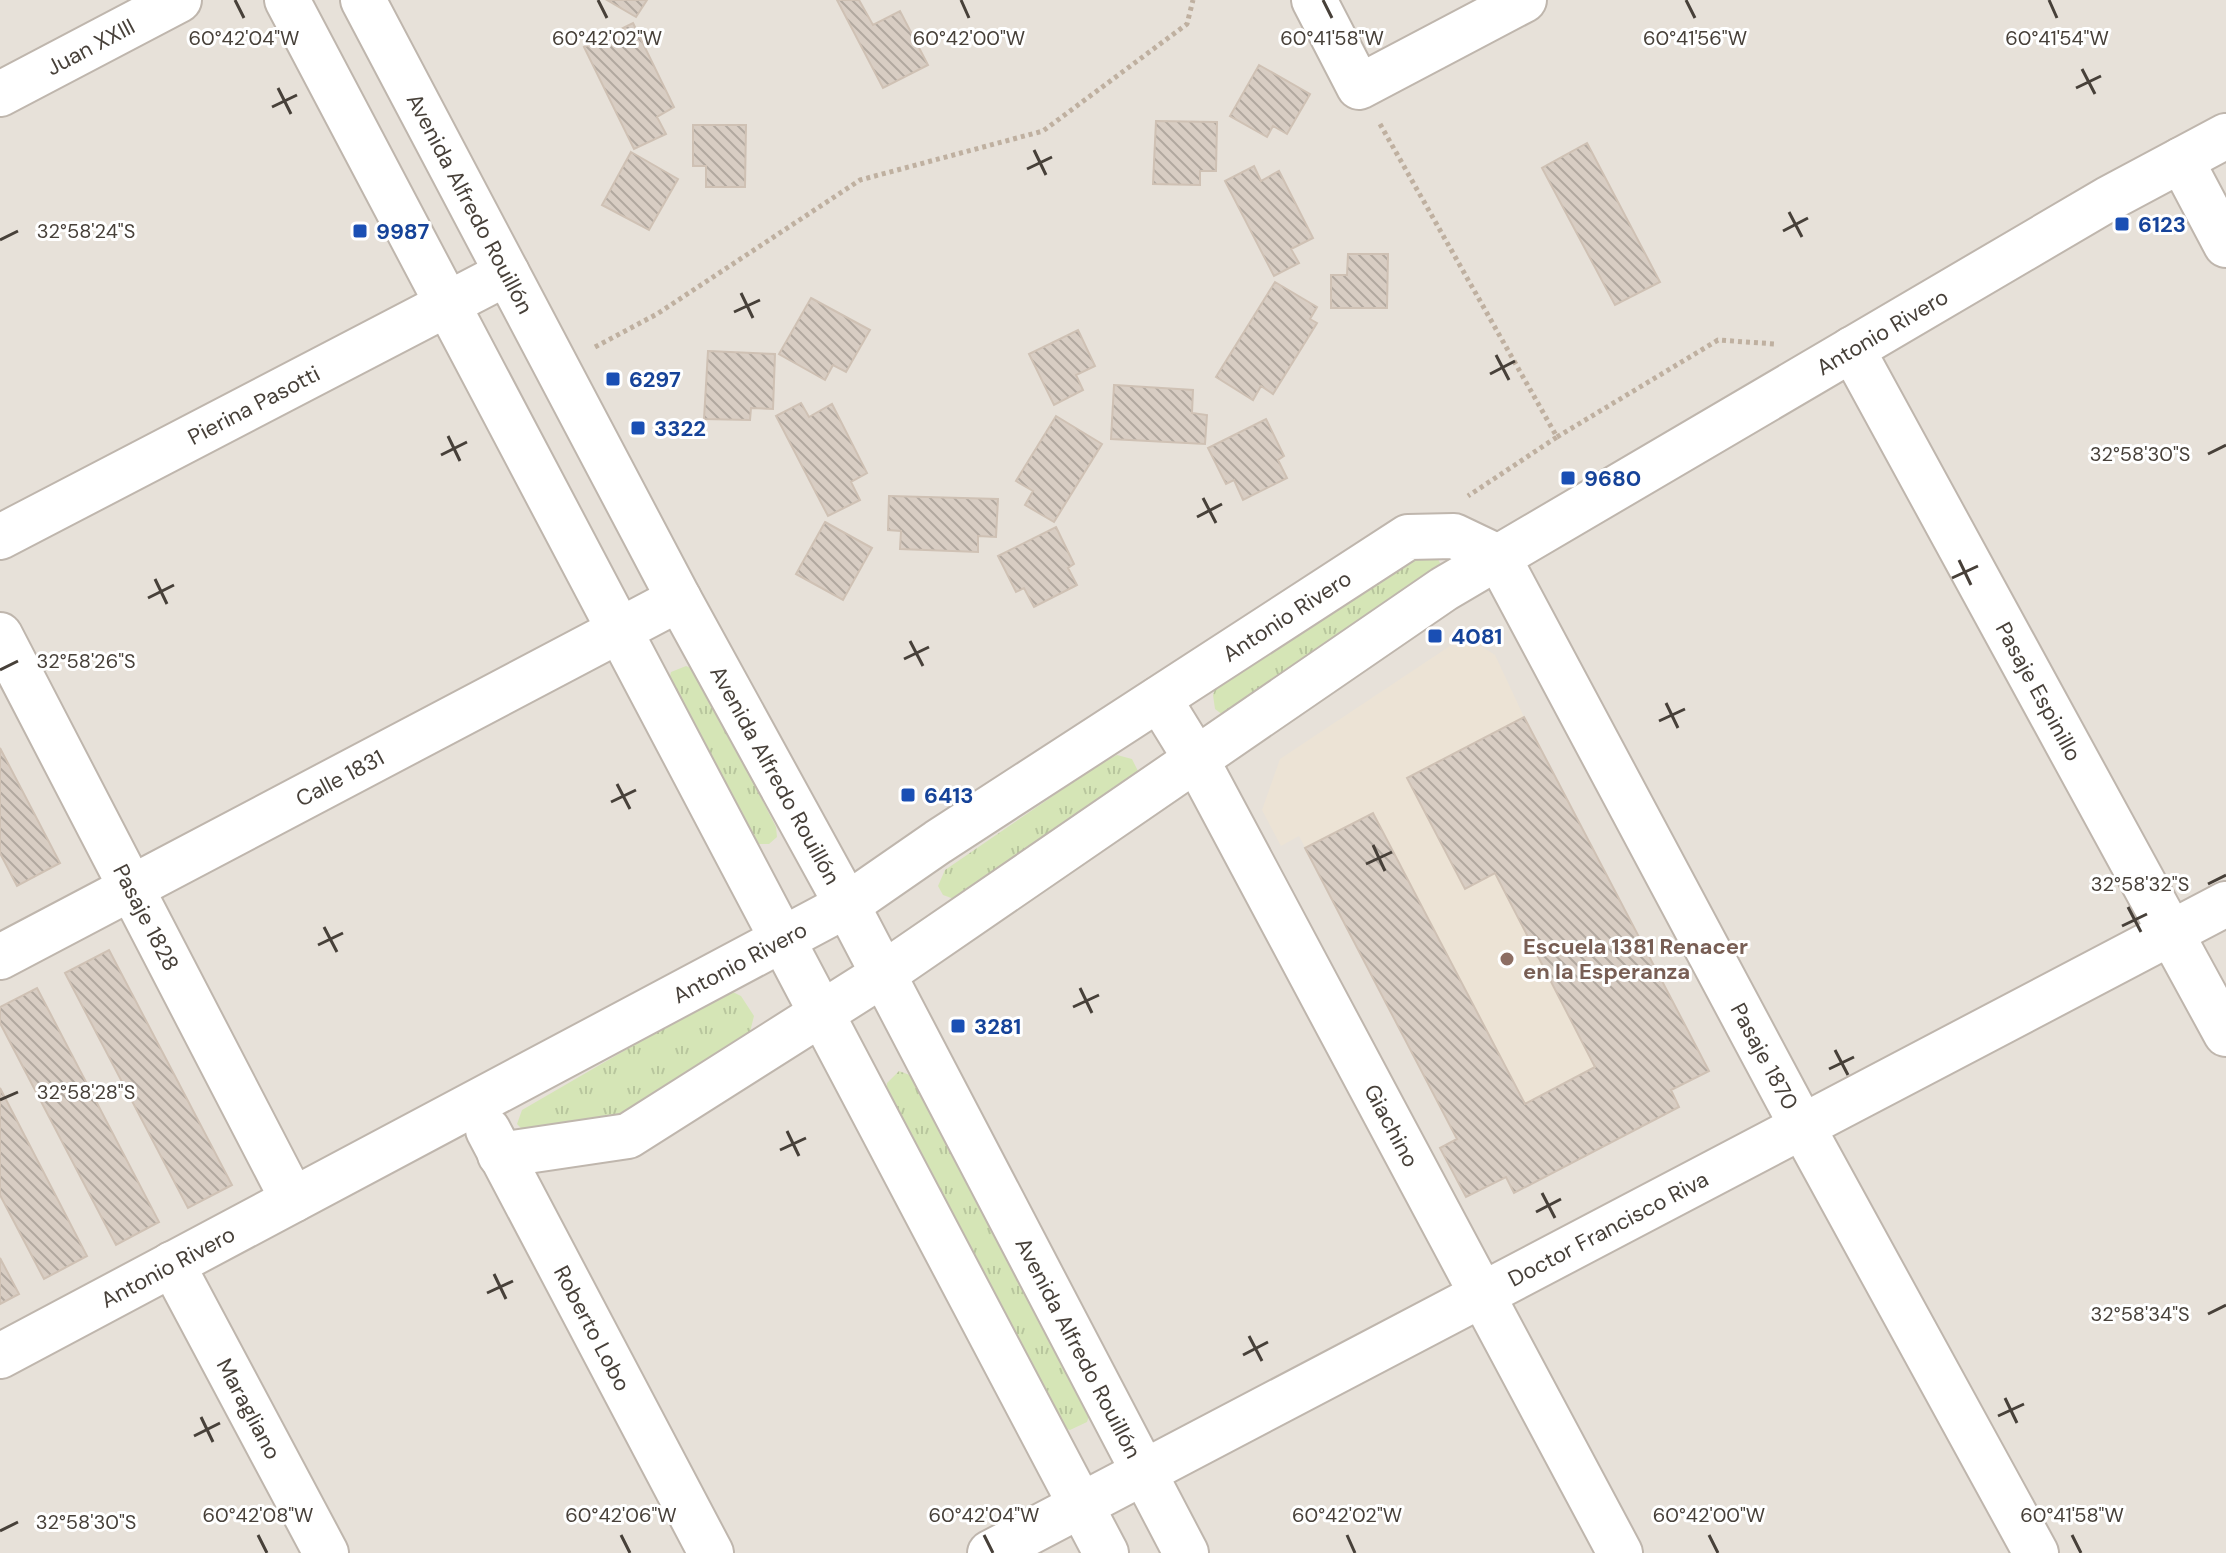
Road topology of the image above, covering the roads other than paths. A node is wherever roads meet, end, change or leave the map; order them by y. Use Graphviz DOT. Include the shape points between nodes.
graph roads {
  1 [pos="179,0"];
  2 [pos="287,0"];
  3 [pos="363,0"];
  4 [pos="1314,0"];
  5 [pos="1524,0"];
  6 [pos="0,94"];
  7 [pos="2226,136"];
  8 [pos="2181,160"];
  9 [pos="2226,245"];
  10 [pos="507,273"];
  11 [pos="447,304"];
  12 [pos="1852,349"];
  13 [pos="0,537"];
  14 [pos="1498,557"];
  15 [pos="679,599"];
  16 [pos="619,630"];
  17 [pos="0,635"];
  18 [pos="1159,699"];
  19 [pos="1196,759"];
  20 [pos="131,888"];
  21 [pos="2226,904"];
  22 [pos="847,905"];
  23 [pos="2171,933"];
  24 [pos="782,938"];
  25 [pos="0,957"];
  26 [pos="882,975"];
  27 [pos="821,1012"];
  28 [pos="2226,1034"];
  29 [pos="474,1103"];
  30 [pos="1802,1126"];
  31 [pos="500,1155"];
  32 [pos="293,1200"];
  33 [pos="172,1264"];
  34 [pos="1482,1295"];
  35 [pos="0,1356"];
  36 [pos="1143,1472"];
  37 [pos="1081,1505"];
  38 [pos="326,1553"];
  39 [pos="711,1553"];
  40 [pos="990,1553"];
  41 [pos="1106,1553"];
  42 [pos="1186,1553"];
  43 [pos="1620,1553"];
  44 [pos="2036,1553"];
  1 -- 6 [label="street, Juan XXIII"];
  2 -- 11 [label="street"];
  3 -- 10 [label="street, Avenida Alfredo Rouillón"];
  4 -- 5 [label="street" via="1359,87"];
  7 -- 8 [label="street, Antonio Rivero"];
  8 -- 9 [label="street"];
  8 -- 12 [label="street, Antonio Rivero"];
  10 -- 11 [label="street, Pierina Pasotti"];
  10 -- 15 [label="street, Avenida Alfredo Rouillón"];
  11 -- 13 [label="street, Pierina Pasotti"];
  11 -- 16 [label="street"];
  12 -- 14 [label="street, Antonio Rivero"];
  12 -- 23 [label="street, Pasaje Espinillo"];
  14 -- 18 [label="street, Antonio Rivero" via="1454,536 1408,537"];
  14 -- 19 [label="street, Antonio Rivero"];
  14 -- 30 [label="street, Pasaje 1870"];
  15 -- 16 [label="street, Calle 1831"];
  15 -- 22 [label="street, Avenida Alfredo Rouillón"];
  16 -- 20 [label="street, Calle 1831"];
  16 -- 24 [label="street"];
  17 -- 20 [label="street, Pasaje 1828"];
  18 -- 19 [label="street, Giachino"];
  18 -- 22 [label="street, Antonio Rivero"];
  19 -- 26 [label="street, Antonio Rivero"];
  19 -- 34 [label="street, Giachino"];
  20 -- 25 [label="street, Calle 1831"];
  20 -- 32 [label="street, Pasaje 1828"];
  21 -- 23 [label="street, Doctor Francisco Riva"];
  22 -- 24 [label="street, Antonio Rivero"];
  22 -- 26 [label="street, Avenida Alfredo Rouillón"];
  23 -- 28 [label="street, Pasaje Espinillo"];
  23 -- 30 [label="street, Doctor Francisco Riva"];
  24 -- 27 [label="street"];
  24 -- 29 [label="street, Antonio Rivero"];
  26 -- 27 [label="street, Antonio Rivero"];
  26 -- 36 [label="street, Avenida Alfredo Rouillón"];
  27 -- 31 [label="street, Antonio Rivero" via="628,1136"];
  27 -- 37 [label="street"];
  29 -- 31 [label="street, Roberto Lobo"];
  29 -- 32 [label="street, Antonio Rivero"];
  30 -- 34 [label="street, Doctor Francisco Riva"];
  30 -- 44 [label="street, Pasaje 1870"];
  31 -- 39 [label="street, Roberto Lobo"];
  32 -- 33 [label="street, Antonio Rivero"];
  33 -- 35 [label="street, Antonio Rivero"];
  33 -- 38 [label="street, Maragliano"];
  34 -- 36 [label="street, Doctor Francisco Riva"];
  34 -- 43 [label="street, Giachino"];
  36 -- 37 [label="street, Doctor Francisco Riva"];
  36 -- 42 [label="street, Avenida Alfredo Rouillón"];
  37 -- 40 [label="street, Doctor Francisco Riva"];
  37 -- 41 [label="street"];
}
